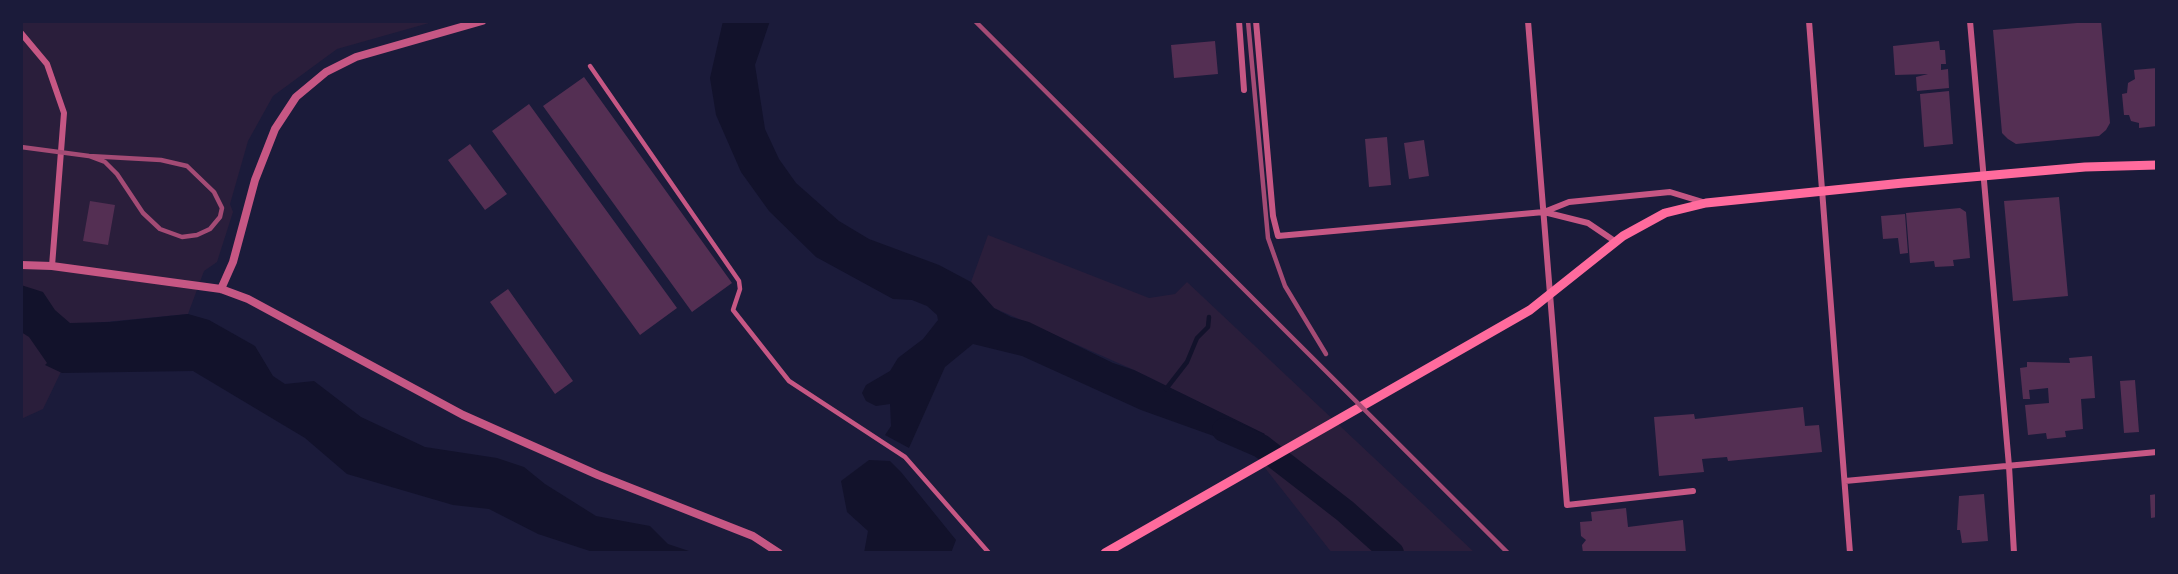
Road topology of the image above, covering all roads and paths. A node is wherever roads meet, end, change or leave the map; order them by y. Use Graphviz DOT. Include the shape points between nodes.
graph roads {
  1 [pos="482,21"];
  2 [pos="1239,21"];
  3 [pos="1256,21"];
  4 [pos="1528,21"];
  5 [pos="1809,21"];
  6 [pos="1970,21"];
  7 [pos="21,33"];
  8 [pos="590,66"];
  9 [pos="1244,90"];
  10 [pos="2157,159"];
  11 [pos="2146,164"];
  12 [pos="2157,165"];
  13 [pos="1985,175"];
  14 [pos="1822,192"];
  15 [pos="1706,203"];
  16 [pos="1544,212"];
  17 [pos="1616,242"];
  18 [pos="21,265"];
  19 [pos="52,266"];
  20 [pos="221,289"];
  21 [pos="1551,294"];
  22 [pos="2157,452"];
  23 [pos="2009,466"];
  24 [pos="1845,481"];
  25 [pos="1693,491"];
  26 [pos="779,553"];
  27 [pos="989,553"];
  28 [pos="1105,553"];
  29 [pos="1850,553"];
  30 [pos="2014,553"];
  1 -- 20 [label="street" via="356,57 326,72 296,97 265,154"];
  2 -- 9 [label="street"];
  3 -- 16 [label="street" via="1278,236"];
  4 -- 16 [label="street"];
  5 -- 14 [label="street"];
  6 -- 13 [label="street"];
  7 -- 19 [label="street" via="47,64 64,113"];
  8 -- 27 [label="street" via="740,281 733,310 789,381 905,457"];
  10 -- 11 [label="main road"];
  11 -- 12 [label="main road"];
  11 -- 13 [label="main road"];
  13 -- 14 [label="main road"];
  13 -- 23 [label="street"];
  14 -- 15 [label="main road"];
  14 -- 24 [label="street"];
  15 -- 16 [label="street" via="1670,192 1570,202"];
  15 -- 17 [label="main road" via="1665,213"];
  16 -- 17 [label="street" via="1588,223"];
  16 -- 21 [label="street"];
  17 -- 21 [label="main road"];
  18 -- 19 [label="street"];
  19 -- 20 [label="street"];
  20 -- 26 [label="street" via="248,299 463,415 753,536"];
  21 -- 25 [label="street" via="1567,505"];
  21 -- 28 [label="main road" via="1495,331"];
  22 -- 23 [label="street"];
  23 -- 24 [label="street"];
  23 -- 30 [label="street"];
  24 -- 29 [label="street"];
}
